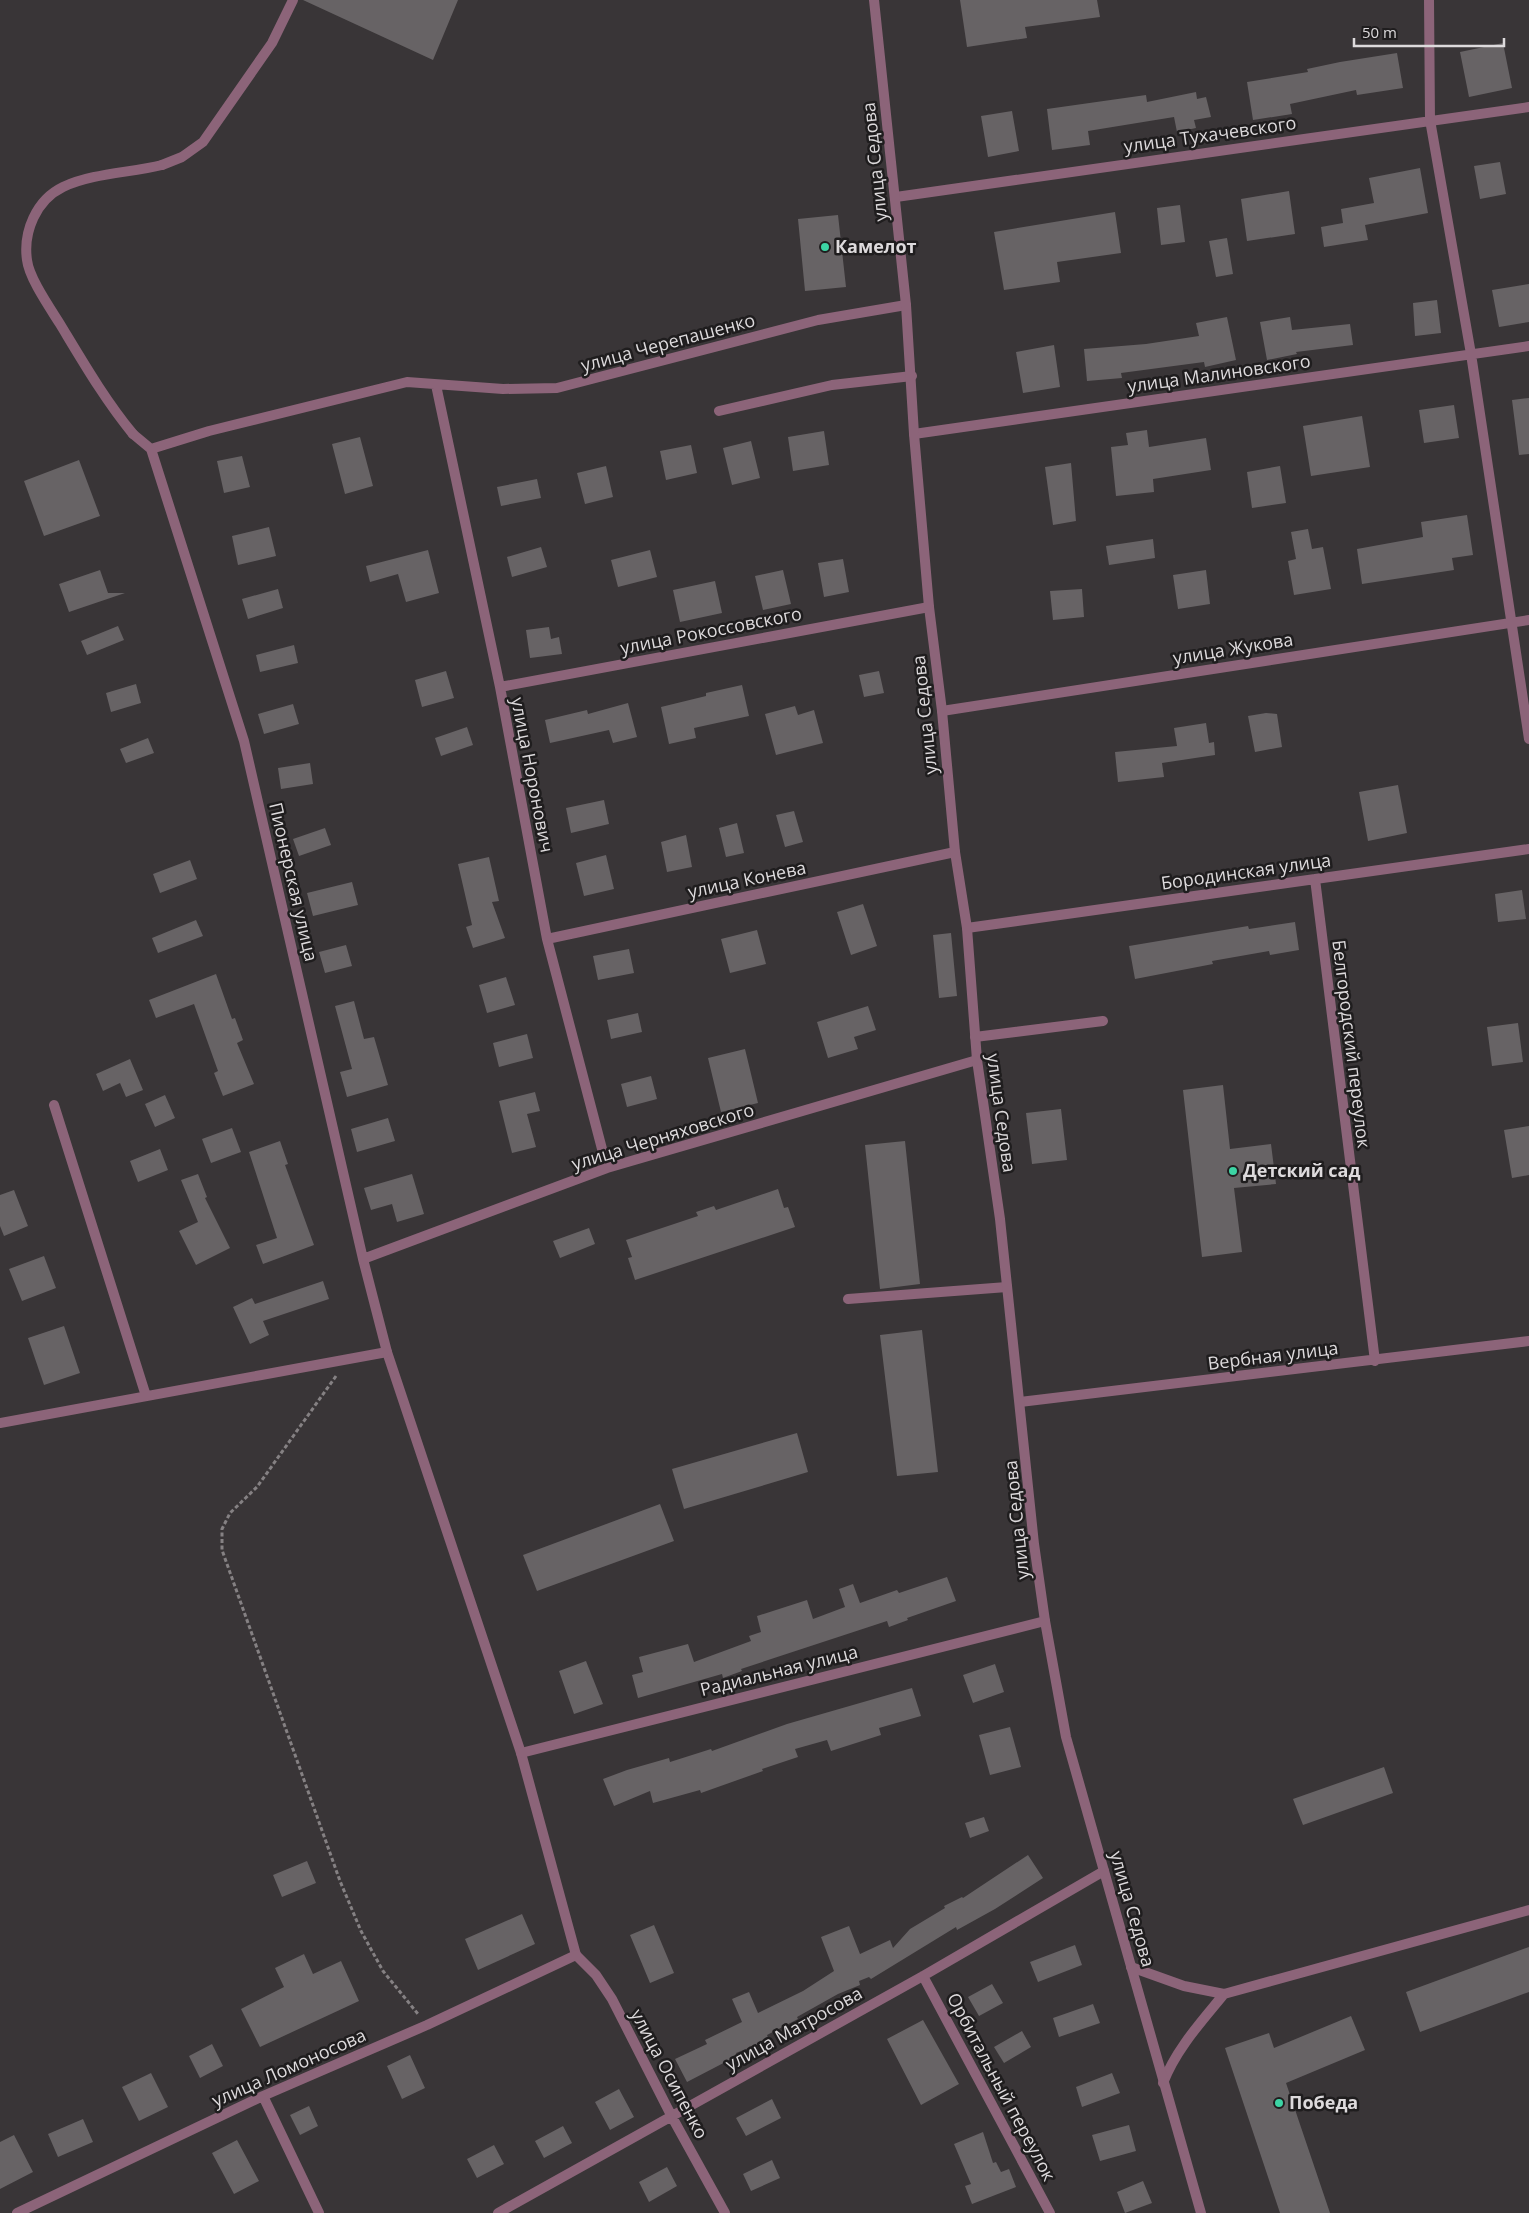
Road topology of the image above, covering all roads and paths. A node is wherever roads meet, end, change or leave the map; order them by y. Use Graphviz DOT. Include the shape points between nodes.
graph roads {
  1 [pos="293,0"];
  2 [pos="874,0"];
  3 [pos="1429,0"];
  4 [pos="1529,107"];
  5 [pos="1430,120"];
  6 [pos="896,196"];
  7 [pos="906,305"];
  8 [pos="1529,346"];
  9 [pos="1471,354"];
  10 [pos="912,376"];
  11 [pos="436,385"];
  12 [pos="719,410"];
  13 [pos="914,434"];
  14 [pos="151,449"];
  15 [pos="929,607"];
  16 [pos="1529,620"];
  17 [pos="1511,622"];
  18 [pos="500,687"];
  19 [pos="942,711"];
  20 [pos="1529,739"];
  21 [pos="1529,850"];
  22 [pos="955,852"];
  23 [pos="1315,879"];
  24 [pos="967,928"];
  25 [pos="546,939"];
  26 [pos="1103,1021"];
  27 [pos="975,1037"];
  28 [pos="977,1060"];
  29 [pos="54,1104"];
  30 [pos="607,1168"];
  31 [pos="363,1259"];
  32 [pos="1007,1287"];
  33 [pos="848,1299"];
  34 [pos="1529,1341"];
  35 [pos="387,1352"];
  36 [pos="348,1359"];
  37 [pos="1375,1361"];
  38 [pos="146,1396"];
  39 [pos="1020,1402"];
  40 [pos="0,1423"];
  41 [pos="1046,1621"];
  42 [pos="521,1753"];
  43 [pos="1104,1872"];
  44 [pos="1529,1910"];
  45 [pos="576,1955"];
  46 [pos="1131,1967"];
  47 [pos="923,1976"];
  48 [pos="1224,1994"];
  49 [pos="427,2025"];
  50 [pos="1163,2083"];
  51 [pos="263,2096"];
  52 [pos="672,2117"];
  53 [pos="17,2213"];
  54 [pos="320,2213"];
  55 [pos="498,2213"];
  56 [pos="725,2213"];
  57 [pos="1050,2213"];
  58 [pos="1201,2213"];
  1 -- 14 [label="street" via="272,43 203,142 182,157 162,164 88,179 62,188 42,202 27,232 27,262 41,295 114,410 133,434"];
  2 -- 6 [label="street, улица Седова"];
  3 -- 5 [label="street"];
  4 -- 5 [label="street, улица Тухачевского"];
  5 -- 6 [label="street, улица Тухачевского"];
  5 -- 9 [label="street"];
  6 -- 7 [label="street, улица Седова"];
  7 -- 10 [label="street, улица Седова"];
  7 -- 11 [label="street, улица Черепашенко" via="818,320 557,388 503,390"];
  8 -- 9 [label="street, улица Малиновского"];
  9 -- 13 [label="street, улица Малиновского"];
  9 -- 17 [label="street"];
  10 -- 12 [label="street" via="832,385"];
  10 -- 13 [label="street, улица Седова"];
  11 -- 14 [label="street, улица Черепашенко" via="407,382 209,431"];
  11 -- 18 [label="street, улица Норонович"];
  13 -- 15 [label="street, улица Седова"];
  14 -- 31 [label="street, Пионерская улица" via="244,741"];
  15 -- 18 [label="street, улица Рокоссовского"];
  15 -- 19 [label="street, улица Седова"];
  16 -- 17 [label="street, улица Жукова"];
  17 -- 19 [label="street, улица Жукова"];
  17 -- 20 [label="street"];
  18 -- 25 [label="street, улица Норонович"];
  19 -- 22 [label="street, улица Седова"];
  21 -- 23 [label="street, Бородинская улица"];
  22 -- 24 [label="street, улица Седова"];
  22 -- 25 [label="street, улица Конева"];
  23 -- 24 [label="street, Бородинская улица"];
  23 -- 37 [label="street, Белгородский переулок"];
  24 -- 27 [label="street, улица Седова"];
  25 -- 30 [label="street, улица Норонович"];
  26 -- 27 [label="street"];
  27 -- 28 [label="street, улица Седова"];
  28 -- 30 [label="street, улица Черняховского"];
  28 -- 32 [label="street, улица Седова"];
  29 -- 38 [label="street"];
  30 -- 31 [label="street, улица Черняховского"];
  31 -- 35 [label="street, Пионерская улица"];
  32 -- 33 [label="street"];
  32 -- 39 [label="street, улица Седова"];
  34 -- 37 [label="street, Вербная улица"];
  35 -- 36 [label="street"];
  35 -- 42 [label="street, Пионерская улица"];
  36 -- 38 [label="street"];
  36 -- 49 [label="path" via="277,1462 230,1513 222,1529 222,1550 340,1881 361,1931 383,1971"];
  37 -- 39 [label="street, Вербная улица"];
  38 -- 40 [label="street"];
  39 -- 41 [label="street, улица Седова" via="1034,1544"];
  41 -- 42 [label="street, Радиальная улица"];
  41 -- 43 [label="street, улица Седова" via="1066,1737"];
  42 -- 45 [label="street, Пионерская улица"];
  43 -- 46 [label="street, улица Седова"];
  43 -- 47 [label="street, улица Матросова"];
  44 -- 48 [label="street"];
  45 -- 49 [label="street, улица Ломоносова"];
  45 -- 52 [label="street, улица Осипенко" via="596,1975 612,1999"];
  46 -- 48 [label="street" via="1184,1986"];
  46 -- 50 [label="street, улица Седова"];
  47 -- 52 [label="street, улица Матросова"];
  47 -- 57 [label="street, Орбитальный переулок"];
  48 -- 50 [label="street" via="1168,2068"];
  49 -- 51 [label="street, улица Ломоносова"];
  50 -- 58 [label="street, улица Седова"];
  51 -- 53 [label="street, улица Ломоносова"];
  51 -- 54 [label="street"];
  52 -- 55 [label="street, улица Матросова"];
  52 -- 56 [label="street, улица Осипенко"];
}
